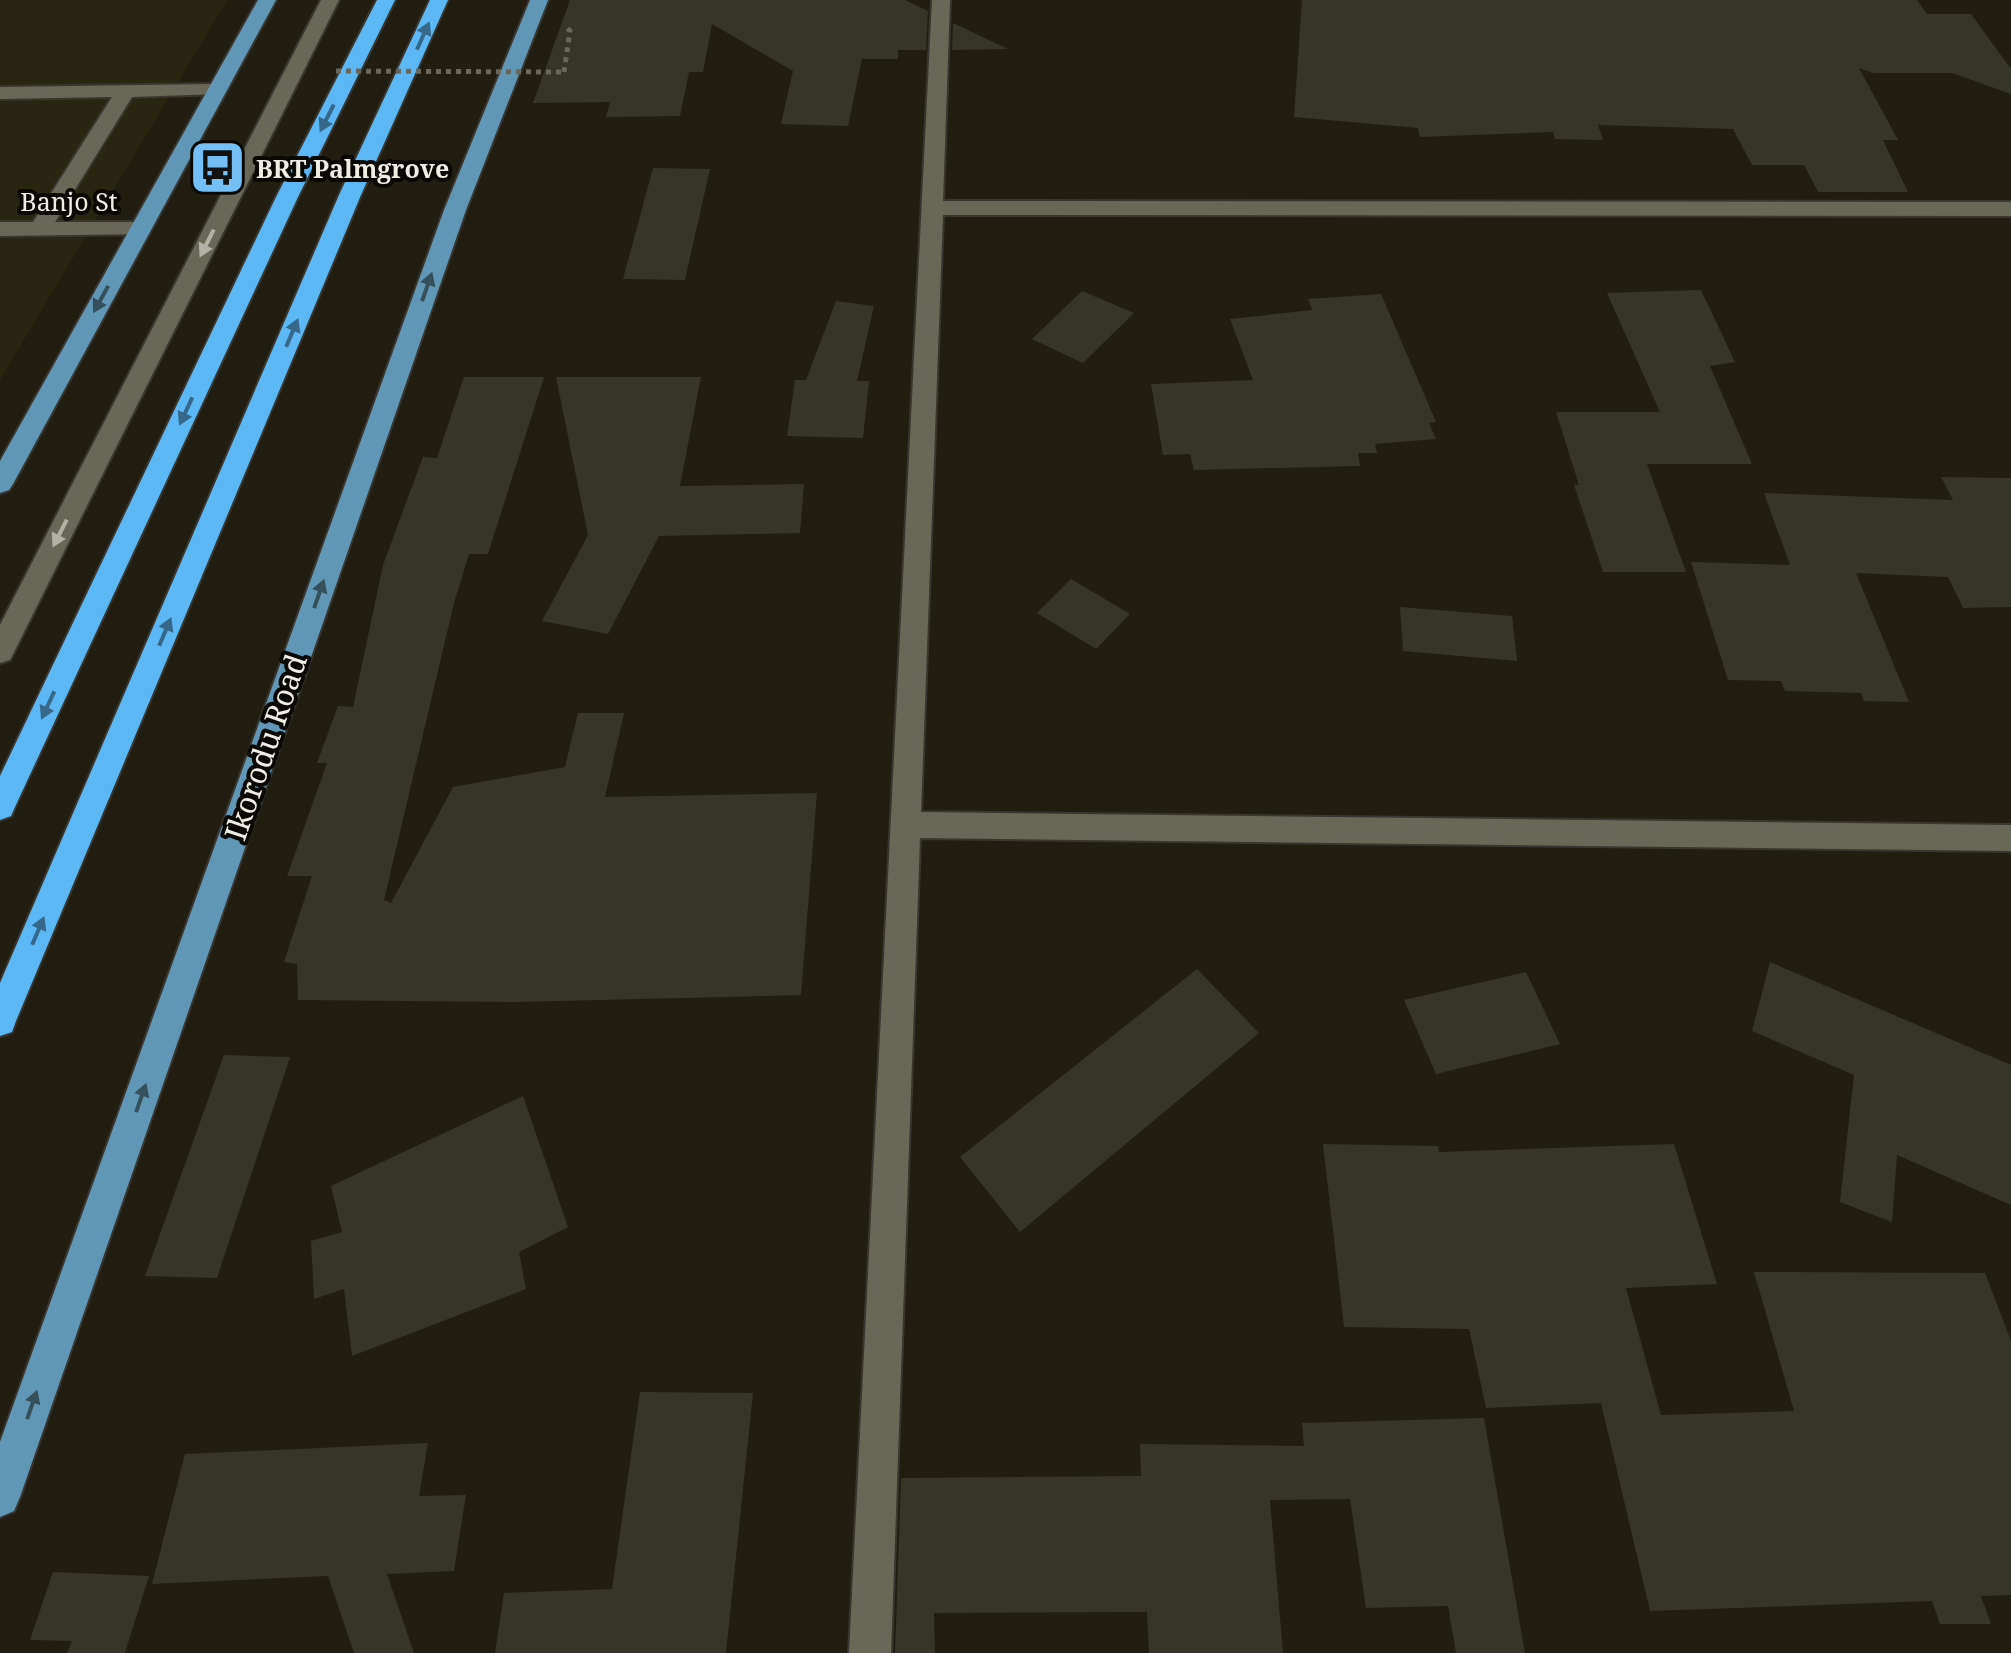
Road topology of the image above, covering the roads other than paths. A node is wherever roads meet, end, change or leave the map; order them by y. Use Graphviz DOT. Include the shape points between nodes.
graph roads {
  1 [pos="267,0"];
  2 [pos="330,0"];
  3 [pos="386,0"];
  4 [pos="439,0"];
  5 [pos="539,0"];
  6 [pos="942,0"];
  7 [pos="214,90"];
  8 [pos="125,92"];
  9 [pos="0,93"];
  10 [pos="932,208"];
  11 [pos="2011,209"];
  12 [pos="139,228"];
  13 [pos="0,229"];
  14 [pos="40,229"];
  15 [pos="0,484"];
  16 [pos="0,652"];
  17 [pos="0,807"];
  18 [pos="906,825"];
  19 [pos="2011,838"];
  20 [pos="0,1021"];
  21 [pos="0,1497"];
  22 [pos="870,1653"];
  1 -- 7 [label="main road"];
  2 -- 16 [label="street, one-way"];
  3 -- 17 [label="highway, one-way"];
  20 -- 4 [label="highway, one-way"];
  21 -- 5 [label="main road, Ikorodu Road, one-way" via="455,210"];
  6 -- 10 [label="street"];
  7 -- 8 [label="street"];
  7 -- 12 [label="main road"];
  8 -- 9 [label="street"];
  8 -- 14 [label="street"];
  10 -- 11 [label="street"];
  10 -- 18 [label="street"];
  12 -- 14 [label="street, Banjo St"];
  12 -- 15 [label="main road, one-way"];
  13 -- 14 [label="street, Banjo St"];
  18 -- 19 [label="street"];
  18 -- 22 [label="street"];
}
